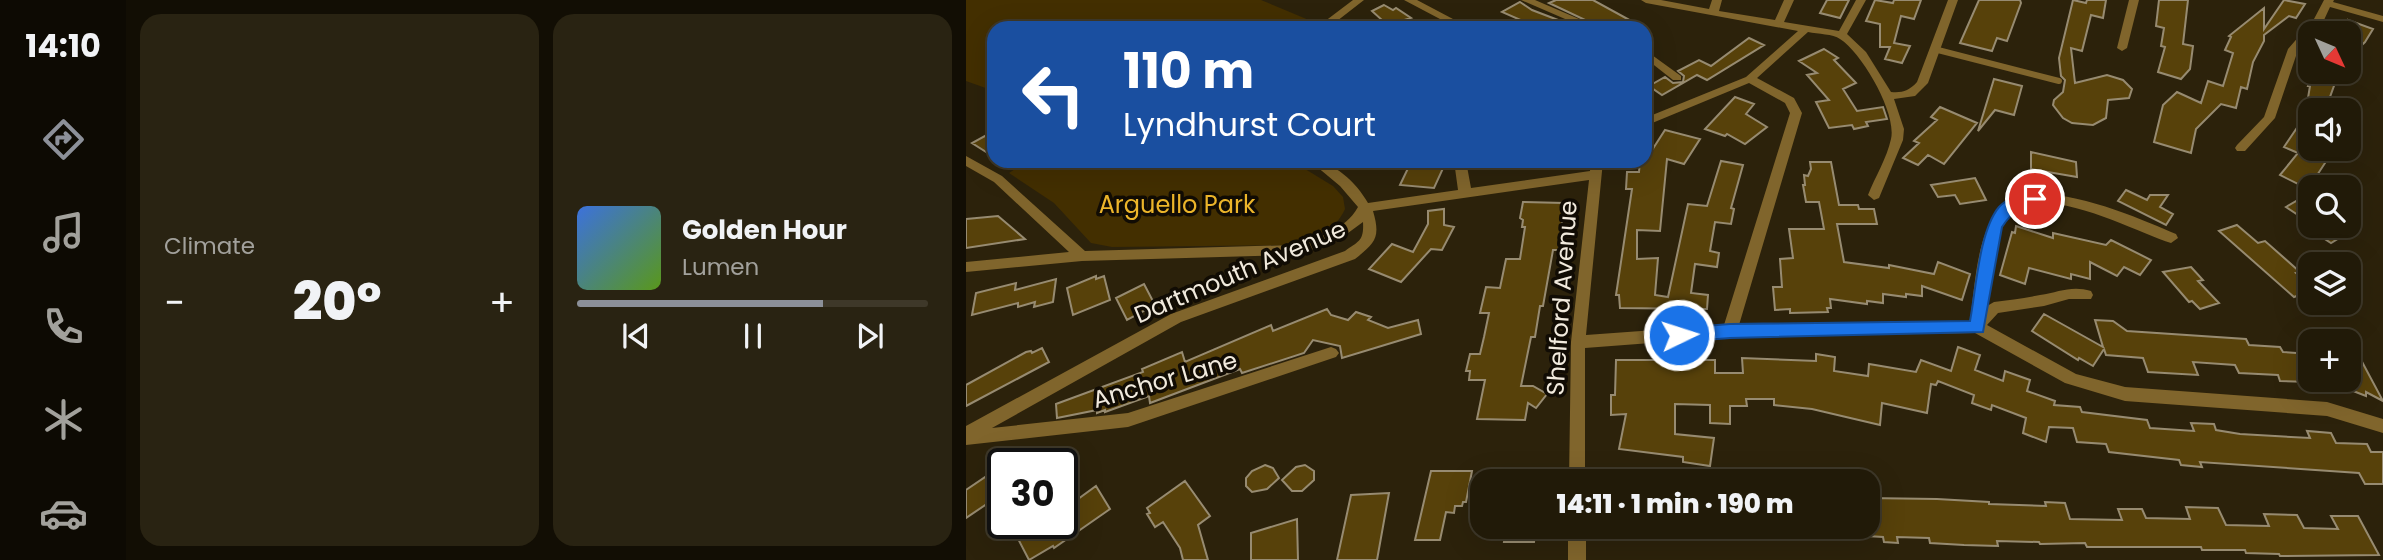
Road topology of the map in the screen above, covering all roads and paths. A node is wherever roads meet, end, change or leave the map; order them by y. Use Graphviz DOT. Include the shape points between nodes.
graph roads {
  1 [pos="1359,0"];
  2 [pos="1409,0"];
  3 [pos="1526,0"];
  4 [pos="1646,0"];
  5 [pos="1717,0"];
  6 [pos="1789,0"];
  7 [pos="1861,0"];
  8 [pos="1953,0"];
  9 [pos="2134,0"];
  10 [pos="2329,2"];
  11 [pos="1713,13"];
  12 [pos="2383,19"];
  13 [pos="1330,21"];
  14 [pos="1451,21"];
  15 [pos="1578,21"];
  16 [pos="1778,24"];
  17 [pos="1807,27"];
  18 [pos="1842,35"];
  19 [pos="2122,48"];
  20 [pos="1934,49"];
  21 [pos="1652,58"];
  22 [pos="1677,78"];
  23 [pos="1750,79"];
  24 [pos="2059,81"];
  25 [pos="1887,95"];
  26 [pos="1652,119"];
  27 [pos="2241,148"];
  28 [pos="966,160"];
  29 [pos="1325,168"];
  30 [pos="1461,168"];
  31 [pos="1592,168"];
  32 [pos="1597,168"];
  33 [pos="1465,192"];
  34 [pos="1874,195"];
  35 [pos="1364,208"];
  36 [pos="2171,238"];
  37 [pos="1082,256"];
  38 [pos="966,267"];
  39 [pos="2086,295"];
  40 [pos="1978,327"];
  41 [pos="1730,331"];
  42 [pos="1578,342"];
  43 [pos="1331,353"];
  44 [pos="2383,426"];
  45 [pos="966,436"];
  46 [pos="1577,469"];
  47 [pos="1577,539"];
  48 [pos="1577,560"];
  1 -- 13 [label="street"];
  2 -- 14 [label="street"];
  3 -- 15 [label="street"];
  4 -- 11 [label="street"];
  5 -- 11 [label="street"];
  6 -- 16 [label="street"];
  7 -- 18 [label="street"];
  8 -- 20 [label="street"];
  9 -- 19 [label="street"];
  10 -- 12 [label="street"];
  10 -- 27 [label="street" via="2293,49 2269,118"];
  11 -- 16 [label="street"];
  16 -- 17 [label="street"];
  17 -- 18 [label="street"];
  17 -- 23 [label="street"];
  18 -- 25 [label="street" via="1862,54"];
  20 -- 24 [label="lane"];
  20 -- 25 [label="street" via="1914,94"];
  21 -- 22 [label="street"];
  23 -- 26 [label="street"];
  23 -- 41 [label="street" via="1790,101 1796,113"];
  25 -- 34 [label="street" via="1897,140"];
  28 -- 37 [label="street" via="998,180"];
  29 -- 35 [label="street, Dartmouth Avenue" via="1354,191"];
  30 -- 33 [label="street"];
  31 -- 33 [label="street"];
  32 -- 42 [label="street, Shelford Avenue"];
  33 -- 35 [label="street"];
  35 -- 37 [label="street" via="1359,218 1328,240 1292,250"];
  35 -- 45 [label="street, Dartmouth Avenue" via="1370,235 1350,256 1176,318"];
  36 -- 40 [label="street" via="2080,205 2020,201 2005,210 1995,227"];
  37 -- 38 [label="street"];
  39 -- 40 [label="street" via="2069,293 1994,308"];
  40 -- 41 [label="street"];
  40 -- 44 [label="street" via="2064,376 2099,388 2125,394 2327,409"];
  41 -- 42 [label="street"];
  42 -- 46 [label="street, Shelford Avenue"];
  43 -- 45 [label="street, Anchor Lane" via="1128,420"];
  47 -- 48 [label="street"];
}
